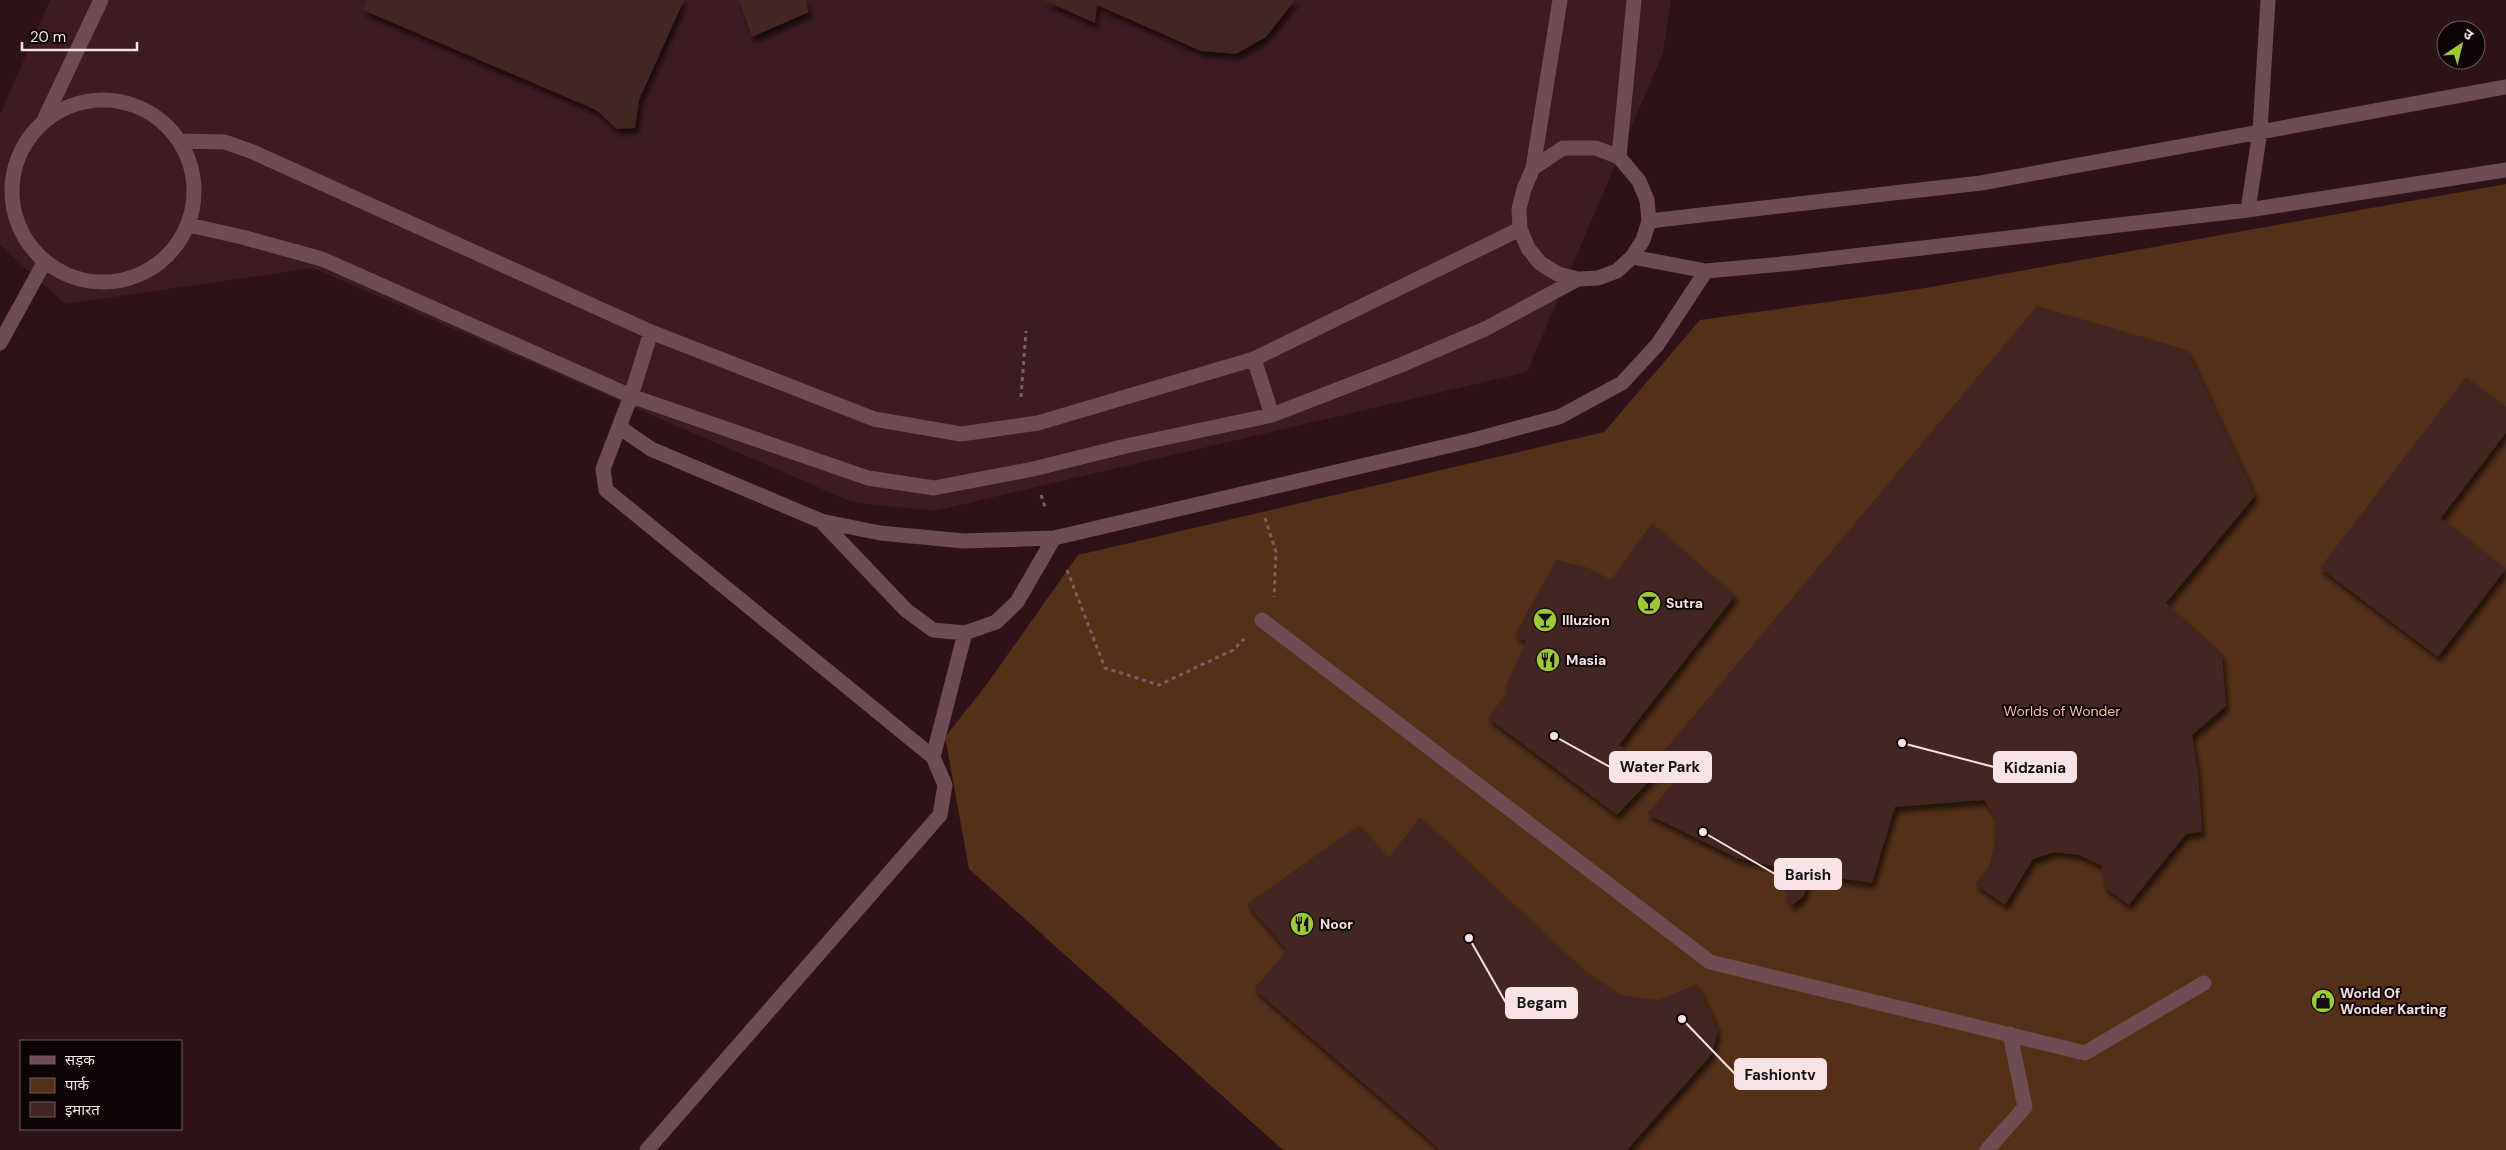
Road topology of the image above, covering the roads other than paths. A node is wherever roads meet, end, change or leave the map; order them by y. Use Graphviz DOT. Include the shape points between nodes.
graph roads {
  1 [pos="101,0"];
  2 [pos="1560,0"];
  3 [pos="1634,0"];
  4 [pos="2268,0"];
  5 [pos="2506,87"];
  6 [pos="45,118"];
  7 [pos="2260,131"];
  8 [pos="181,141"];
  9 [pos="1619,157"];
  10 [pos="1533,168"];
  11 [pos="2506,170"];
  12 [pos="2248,210"];
  13 [pos="1648,220"];
  14 [pos="189,225"];
  15 [pos="1520,229"];
  16 [pos="1632,257"];
  17 [pos="44,263"];
  18 [pos="1706,271"];
  19 [pos="1578,279"];
  20 [pos="650,332"];
  21 [pos="0,343"];
  22 [pos="1254,359"];
  23 [pos="632,396"];
  24 [pos="1272,415"];
  25 [pos="619,427"];
  26 [pos="821,520"];
  27 [pos="1054,538"];
  28 [pos="1262,620"];
  29 [pos="965,633"];
  30 [pos="932,757"];
  31 [pos="2204,983"];
  32 [pos="2010,1034"];
  33 [pos="647,1150"];
  34 [pos="1986,1150"];
  1 -- 6 [label="street"];
  2 -- 10 [label="street"];
  3 -- 9 [label="street"];
  4 -- 7 [label="street"];
  5 -- 7 [label="street"];
  6 -- 8 [label="street" via="85,100 128,102 158,116"];
  6 -- 17 [label="street" via="18,153 10,195 22,237"];
  7 -- 12 [label="street"];
  7 -- 13 [label="street" via="1981,183"];
  8 -- 14 [label="street" via="193,170 195,203"];
  8 -- 20 [label="street" via="225,142 253,152"];
  9 -- 10 [label="street" via="1596,148 1563,148"];
  9 -- 13 [label="street" via="1639,181 1647,200"];
  10 -- 15 [label="street" via="1518,209"];
  11 -- 12 [label="street"];
  12 -- 18 [label="street"];
  13 -- 16 [label="street" via="1643,240"];
  14 -- 17 [label="street" via="165,261 137,278 94,284"];
  14 -- 23 [label="street" via="322,259"];
  15 -- 19 [label="street" via="1540,264 1558,274"];
  15 -- 22 [label="street"];
  16 -- 18 [label="street"];
  16 -- 19 [label="street" via="1617,270 1598,278"];
  17 -- 21 [label="street"];
  18 -- 27 [label="street" via="1658,344 1622,383 1560,417"];
  19 -- 24 [label="street" via="1485,329"];
  20 -- 22 [label="street" via="874,419 961,434 1038,423"];
  20 -- 23 [label="street"];
  22 -- 24 [label="street"];
  23 -- 24 [label="street" via="868,478 934,488"];
  23 -- 25 [label="street"];
  25 -- 26 [label="street" via="650,449"];
  25 -- 30 [label="street" via="602,469 606,490"];
  26 -- 27 [label="street" via="880,534 964,541"];
  26 -- 29 [label="street" via="906,610 933,630"];
  27 -- 29 [label="street" via="1017,602 996,622"];
  28 -- 32 [label="street" via="1710,962"];
  29 -- 30 [label="street"];
  30 -- 33 [label="street" via="945,785 940,815"];
  31 -- 32 [label="street" via="2085,1053"];
  32 -- 34 [label="street" via="2025,1107"];
}
